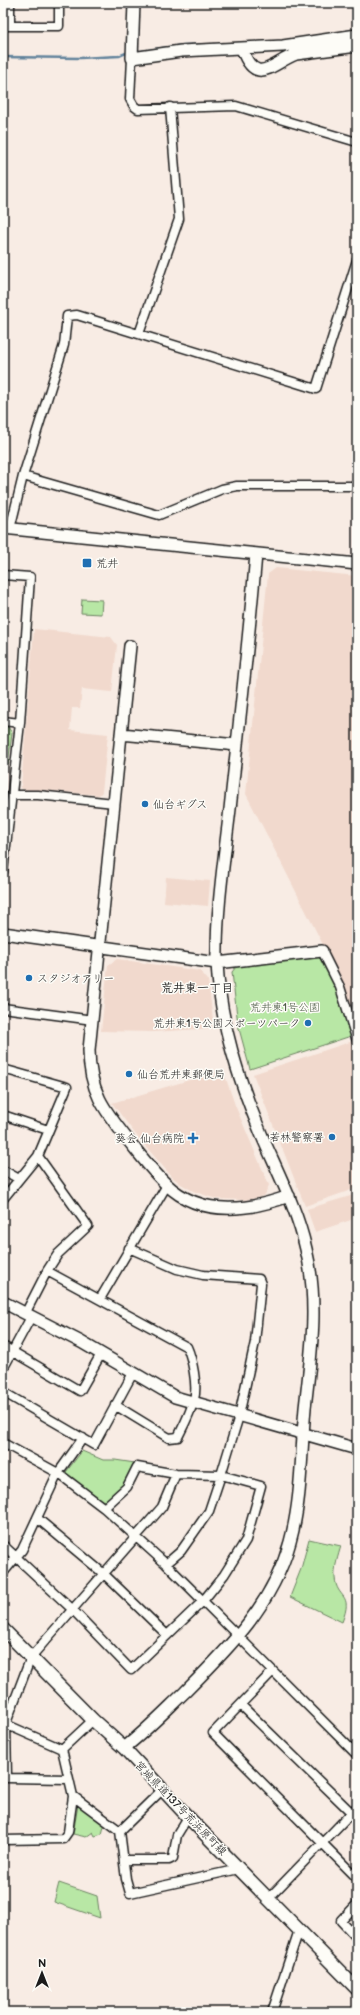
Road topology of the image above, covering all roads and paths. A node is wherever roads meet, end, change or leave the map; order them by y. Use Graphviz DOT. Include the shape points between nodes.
graph roads {
  1 [pos="10,3"];
  2 [pos="59,3"];
  3 [pos="134,3"];
  4 [pos="6,26"];
  5 [pos="357,35"];
  6 [pos="357,46"];
  7 [pos="242,49"];
  8 [pos="132,58"];
  9 [pos="170,108"];
  10 [pos="357,142"];
  11 [pos="357,260"];
  12 [pos="139,334"];
  13 [pos="23,476"];
  14 [pos="357,486"];
  15 [pos="6,528"];
  16 [pos="256,554"];
  17 [pos="357,564"];
  18 [pos="3,575"];
  19 [pos="130,646"];
  20 [pos="3,721"];
  21 [pos="20,723"];
  22 [pos="121,734"];
  23 [pos="237,745"];
  24 [pos="12,795"];
  25 [pos="114,803"];
  26 [pos="6,827"];
  27 [pos="3,872"];
  28 [pos="3,933"];
  29 [pos="99,947"];
  30 [pos="322,951"];
  31 [pos="217,963"];
  32 [pos="3,1008"];
  33 [pos="92,1020"];
  34 [pos="357,1041"];
  35 [pos="3,1069"];
  36 [pos="3,1115"];
  37 [pos="48,1130"];
  38 [pos="38,1156"];
  39 [pos="3,1170"];
  40 [pos="19,1179"];
  41 [pos="167,1185"];
  42 [pos="289,1196"];
  43 [pos="3,1199"];
  44 [pos="129,1248"];
  45 [pos="47,1271"];
  46 [pos="100,1299"];
  47 [pos="3,1302"];
  48 [pos="28,1316"];
  49 [pos="3,1346"];
  50 [pos="13,1351"];
  51 [pos="101,1354"];
  52 [pos="3,1369"];
  53 [pos="133,1373"];
  54 [pos="3,1392"];
  55 [pos="193,1404"];
  56 [pos="115,1405"];
  57 [pos="238,1416"];
  58 [pos="303,1434"];
  59 [pos="83,1438"];
  60 [pos="3,1443"];
  61 [pos="357,1449"];
  62 [pos="58,1473"];
  63 [pos="176,1474"];
  64 [pos="221,1475"];
  65 [pos="104,1508"];
  66 [pos="37,1518"];
  67 [pos="136,1537"];
  68 [pos="3,1545"];
  69 [pos="16,1557"];
  70 [pos="166,1564"];
  71 [pos="3,1573"];
  72 [pos="104,1574"];
  73 [pos="203,1601"];
  74 [pos="73,1610"];
  75 [pos="3,1629"];
  76 [pos="167,1635"];
  77 [pos="238,1636"];
  78 [pos="31,1657"];
  79 [pos="272,1672"];
  80 [pos="241,1705"];
  81 [pos="93,1720"];
  82 [pos="4,1723"];
  83 [pos="124,1748"];
  84 [pos="62,1750"];
  85 [pos="357,1755"];
  86 [pos="69,1779"];
  87 [pos="163,1789"];
  88 [pos="73,1796"];
  89 [pos="355,1813"];
  90 [pos="188,1817"];
  91 [pos="120,1831"];
  92 [pos="3,1840"];
  93 [pos="322,1843"];
  94 [pos="124,1860"];
  95 [pos="239,1869"];
  96 [pos="357,1878"];
  97 [pos="268,1899"];
  98 [pos="357,1904"];
  99 [pos="299,1930"];
  100 [pos="357,1938"];
  101 [pos="357,1988"];
  102 [pos="272,2012"];
  1 -- 4 [label="street"];
  2 -- 4 [label="street" via="59,26"];
  3 -- 8 [label="street"];
  5 -- 7 [label="street"];
  6 -- 7 [label="street" via="296,54 273,68 260,71 249,65"];
  7 -- 8 [label="street" via="181,51"];
  8 -- 9 [label="street" via="130,99 134,106"];
  9 -- 10 [label="street" via="236,106"];
  9 -- 12 [label="street" via="179,219"];
  11 -- 12 [label="street" via="316,389"];
  12 -- 13 [label="street" via="77,315 67,316 64,345"];
  13 -- 14 [label="street" via="159,515 222,489 237,486"];
  13 -- 15 [label="street"];
  15 -- 16 [label="street"];
  16 -- 17 [label="street"];
  16 -- 23 [label="street"];
  18 -- 21 [label="street" via="30,577"];
  19 -- 22 [label="street"];
  20 -- 21 [label="street"];
  21 -- 24 [label="street"];
  22 -- 23 [label="street"];
  22 -- 25 [label="street"];
  23 -- 31 [label="street" via="224,861"];
  24 -- 25 [label="street" via="38,795"];
  24 -- 26 [label="street"];
  25 -- 29 [label="street"];
  26 -- 27 [label="street"];
  28 -- 29 [label="street"];
  29 -- 31 [label="street"];
  29 -- 33 [label="street"];
  30 -- 31 [label="street"];
  30 -- 34 [label="street" via="340,987"];
  31 -- 42 [label="street" via="224,1017 243,1090"];
  32 -- 33 [label="street"];
  33 -- 41 [label="street" via="89,1065 98,1098 116,1125"];
  35 -- 37 [label="street" via="67,1087"];
  36 -- 37 [label="street"];
  37 -- 38 [label="street"];
  38 -- 40 [label="street"];
  38 -- 45 [label="street" via="88,1226 58,1254"];
  39 -- 40 [label="street"];
  40 -- 43 [label="street"];
  41 -- 42 [label="street" via="191,1200 225,1209 252,1208"];
  41 -- 44 [label="street"];
  42 -- 58 [label="street" via="306,1249 314,1302"];
  44 -- 46 [label="street"];
  44 -- 57 [label="street" via="177,1269 203,1275 259,1278 261,1284 255,1342"];
  45 -- 46 [label="street"];
  45 -- 48 [label="street"];
  46 -- 55 [label="street" via="187,1346 191,1356 195,1392"];
  47 -- 48 [label="street"];
  48 -- 50 [label="street"];
  48 -- 51 [label="street"];
  49 -- 50 [label="street"];
  50 -- 51 [label="street" via="80,1390"];
  50 -- 52 [label="street"];
  51 -- 53 [label="street"];
  53 -- 55 [label="street" via="175,1397"];
  53 -- 56 [label="street"];
  54 -- 59 [label="street"];
  55 -- 56 [label="street" via="178,1437 169,1438"];
  55 -- 57 [label="street"];
  56 -- 59 [label="street" via="94,1445"];
  57 -- 58 [label="street"];
  57 -- 64 [label="street"];
  58 -- 61 [label="street"];
  58 -- 77 [label="street" via="295,1518 288,1548 269,1595"];
  59 -- 62 [label="street"];
  60 -- 62 [label="street"];
  62 -- 65 [label="street"];
  62 -- 66 [label="street"];
  63 -- 64 [label="street"];
  63 -- 65 [label="street" via="137,1467 127,1486"];
  63 -- 67 [label="street" via="162,1507"];
  64 -- 70 [label="street" via="209,1511 180,1551"];
  64 -- 73 [label="street" via="261,1486 246,1540 224,1575"];
  65 -- 67 [label="street"];
  66 -- 69 [label="street"];
  66 -- 72 [label="street"];
  67 -- 70 [label="street"];
  67 -- 72 [label="street"];
  68 -- 69 [label="street"];
  69 -- 71 [label="street"];
  69 -- 74 [label="street"];
  70 -- 73 [label="street"];
  72 -- 74 [label="street"];
  72 -- 76 [label="street"];
  73 -- 76 [label="street"];
  73 -- 77 [label="street"];
  74 -- 76 [label="street" via="131,1670"];
  74 -- 78 [label="street"];
  75 -- 78 [label="main road, 宮城県道137号荒浜原町線"];
  77 -- 79 [label="street"];
  77 -- 83 [label="street" via="139,1737"];
  78 -- 81 [label="main road, 宮城県道137号荒浜原町線"];
  78 -- 82 [label="street"];
  79 -- 80 [label="street"];
  79 -- 85 [label="street"];
  80 -- 89 [label="street"];
  80 -- 93 [label="street" via="213,1733"];
  81 -- 83 [label="main road, 宮城県道137号荒浜原町線"];
  81 -- 84 [label="street"];
  82 -- 84 [label="street"];
  82 -- 86 [label="street" via="6,1778"];
  83 -- 87 [label="main road, 宮城県道137号荒浜原町線"];
  84 -- 86 [label="street"];
  86 -- 88 [label="street"];
  87 -- 90 [label="main road, 宮城県道137号荒浜原町線"];
  87 -- 91 [label="street"];
  88 -- 91 [label="street"];
  88 -- 92 [label="street" via="68,1832 63,1838"];
  89 -- 93 [label="street"];
  90 -- 94 [label="street" via="177,1834 173,1858"];
  90 -- 95 [label="main road, 宮城県道137号荒浜原町線"];
  91 -- 94 [label="street"];
  93 -- 96 [label="street"];
  93 -- 97 [label="street"];
  94 -- 95 [label="street" via="130,1893"];
  95 -- 97 [label="main road, 宮城県道137号荒浜原町線"];
  97 -- 99 [label="main road, 宮城県道137号荒浜原町線"];
  98 -- 100 [label="street" via="341,1921"];
  99 -- 101 [label="main road, 宮城県道137号荒浜原町線"];
  99 -- 102 [label="street"];
}
